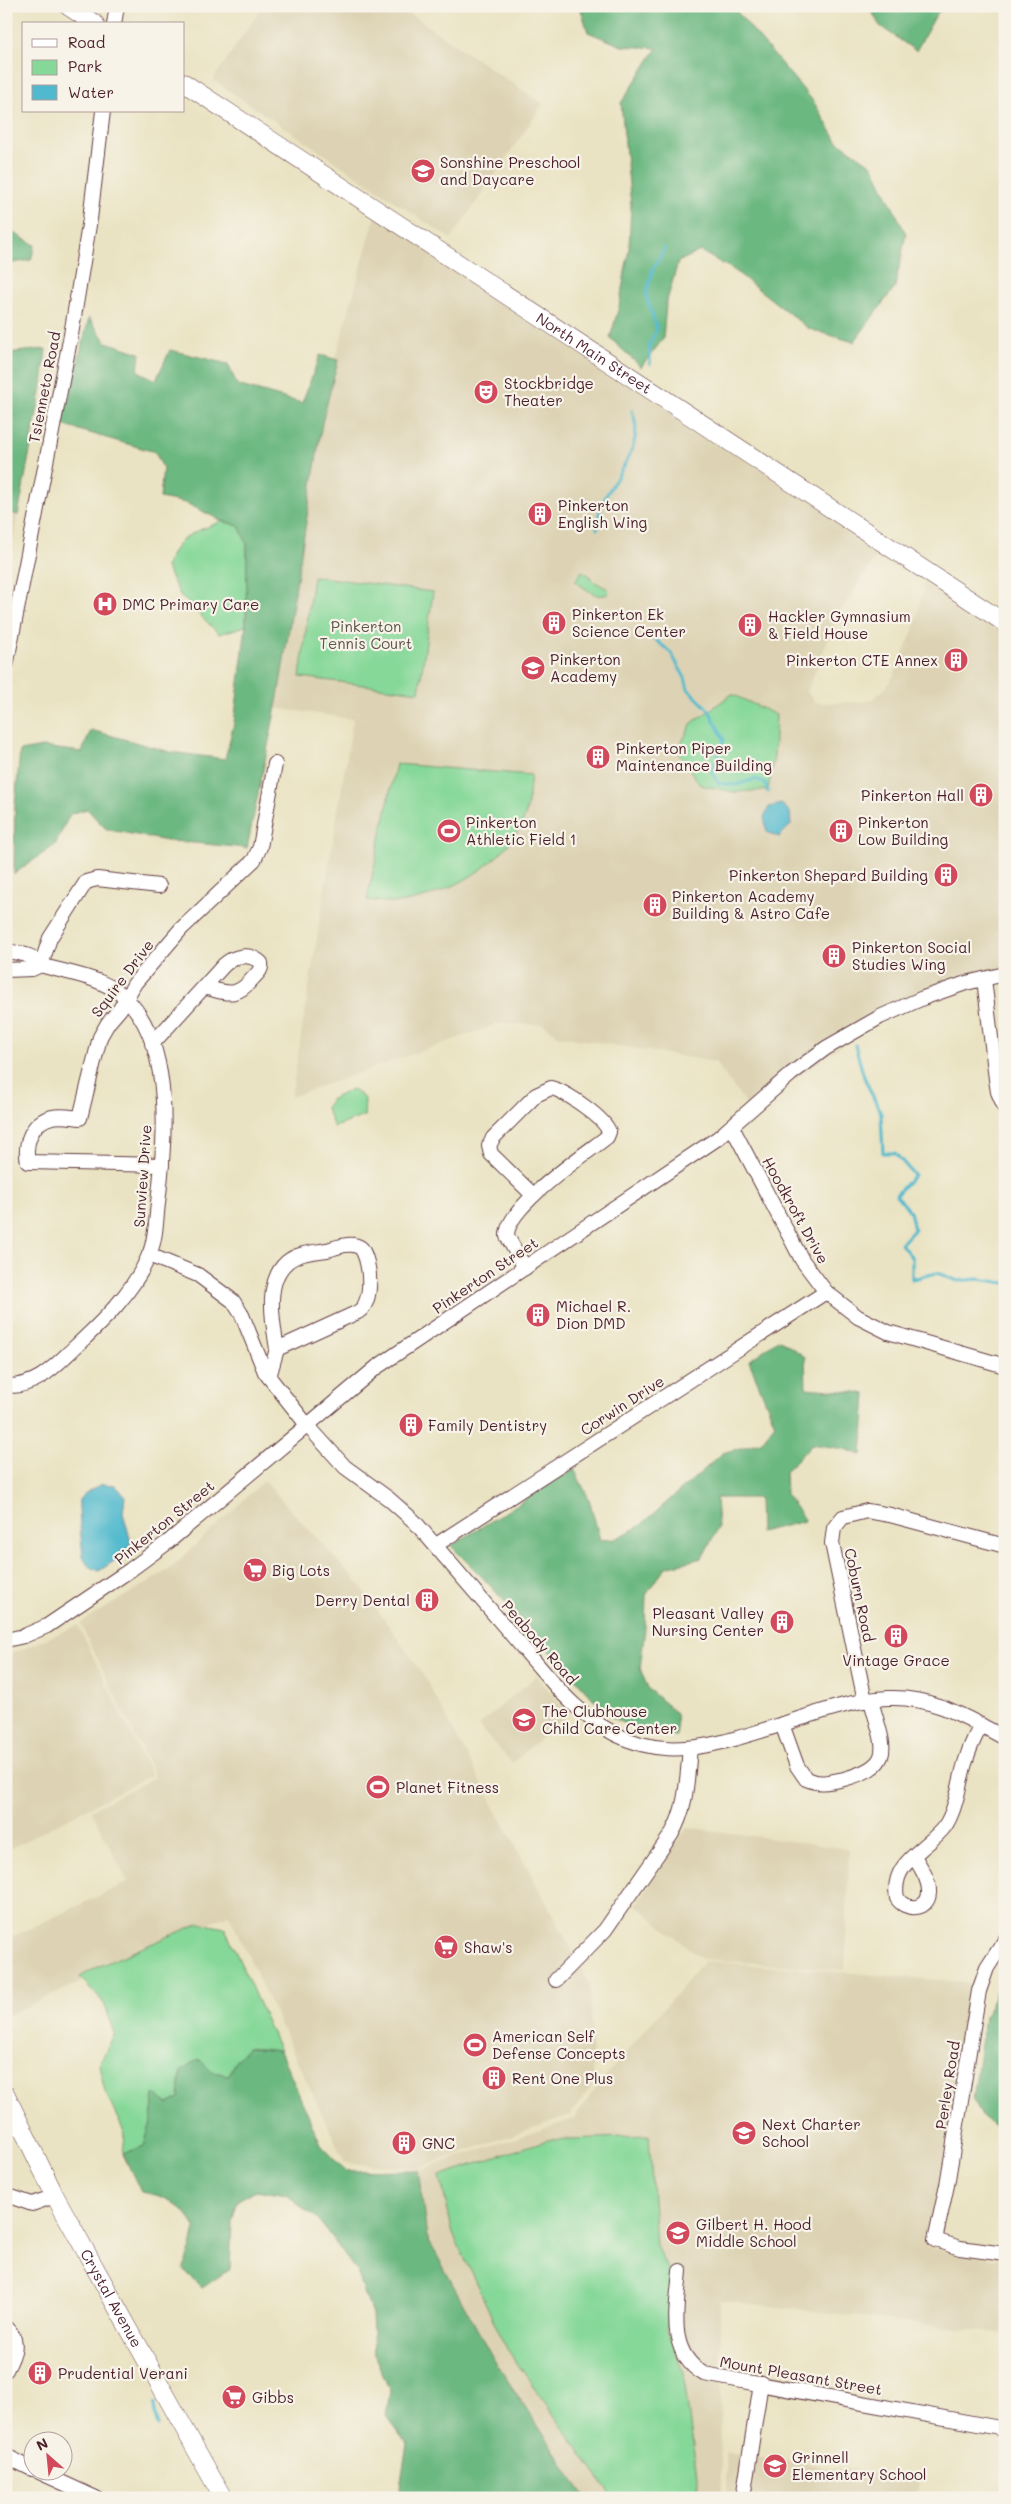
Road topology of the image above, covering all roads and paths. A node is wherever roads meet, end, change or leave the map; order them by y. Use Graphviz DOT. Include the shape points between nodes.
graph roads {
  1 [pos="68,6"];
  2 [pos="117,6"];
  3 [pos="92,22"];
  4 [pos="114,22"];
  5 [pos="185,84"];
  6 [pos="103,112"];
  7 [pos="1005,623"];
  8 [pos="6,666"];
  9 [pos="275,764"];
  10 [pos="159,886"];
  11 [pos="6,951"];
  12 [pos="42,965"];
  13 [pos="6,970"];
  14 [pos="1005,974"];
  15 [pos="984,979"];
  16 [pos="204,987"];
  17 [pos="126,998"];
  18 [pos="152,1044"];
  19 [pos="1005,1108"];
  20 [pos="732,1127"];
  21 [pos="162,1164"];
  22 [pos="533,1195"];
  23 [pos="149,1255"];
  24 [pos="525,1268"];
  25 [pos="826,1292"];
  26 [pos="278,1349"];
  27 [pos="1005,1366"];
  28 [pos="269,1377"];
  29 [pos="6,1386"];
  30 [pos="307,1425"];
  31 [pos="436,1545"];
  32 [pos="1005,1546"];
  33 [pos="6,1640"];
  34 [pos="868,1700"];
  35 [pos="782,1724"];
  36 [pos="981,1725"];
  37 [pos="1005,1738"];
  38 [pos="690,1748"];
  39 [pos="914,1856"];
  40 [pos="1005,1940"];
  41 [pos="556,1980"];
  42 [pos="6,2095"];
  43 [pos="6,2195"];
  44 [pos="55,2196"];
  45 [pos="1005,2254"];
  46 [pos="680,2271"];
  47 [pos="6,2327"];
  48 [pos="6,2370"];
  49 [pos="761,2383"];
  50 [pos="1005,2429"];
  51 [pos="6,2456"];
  52 [pos="22,2464"];
  53 [pos="61,2482"];
  54 [pos="96,2498"];
  55 [pos="223,2498"];
  56 [pos="742,2498"];
  1 -- 3 [label="main road"];
  2 -- 4 [label="street"];
  5 -- 7 [label="main road, North Main Street"];
  6 -- 8 [label="street, Tsienneto Road" via="71,335"];
  9 -- 17 [label="street, Squire Drive" via="260,847 254,860 181,929"];
  10 -- 12 [label="street" via="97,879 86,882 50,938"];
  11 -- 12 [label="street, Sunview Drive" via="28,955"];
  12 -- 13 [label="street, Sunview Drive" via="32,969"];
  12 -- 17 [label="street, Sunview Drive" via="90,977"];
  14 -- 15 [label="street, Pinkerton Street"];
  15 -- 19 [label="street" via="997,1086"];
  15 -- 20 [label="street, Pinkerton Street" via="908,1004 842,1038 792,1074"];
  16 -- 18 [label="street"];
  17 -- 18 [label="street, Sunview Drive" via="142,1021"];
  17 -- 21 [label="street, Squire Drive" via="100,1037 80,1118 52,1117 38,1125 27,1143 28,1162"];
  18 -- 21 [label="street, Sunview Drive" via="163,1109"];
  20 -- 24 [label="street, Pinkerton Street"];
  20 -- 25 [label="street, Hoodkroft Drive" via="805,1264"];
  21 -- 23 [label="street, Sunview Drive"];
  22 -- 22 [label="street" via="607,1137 609,1132 604,1122 561,1091 551,1088 536,1095 491,1140 489,1146 491,1154"];
  22 -- 24 [label="street" via="506,1232"];
  23 -- 28 [label="street, Peabody Road" via="198,1275 233,1300"];
  23 -- 29 [label="street, Sunview Drive" via="113,1308 59,1362 34,1382"];
  24 -- 30 [label="street, Pinkerton Street" via="378,1367"];
  25 -- 27 [label="street, Hoodkroft Drive" via="858,1317 888,1332"];
  25 -- 31 [label="street, Corwin Drive"];
  26 -- 26 [label="street" via="272,1305 275,1281 282,1268 303,1255 352,1244 361,1248 366,1260 369,1293 364,1307"];
  26 -- 28 [label="street"];
  28 -- 30 [label="street, Peabody Road"];
  30 -- 31 [label="street, Peabody Road" via="345,1467 389,1499"];
  30 -- 33 [label="street, Pinkerton Street" via="130,1570 48,1626"];
  31 -- 38 [label="street, Peabody Road" via="560,1691 589,1718 613,1735 630,1742"];
  32 -- 34 [label="street, Coburn Road" via="874,1512 850,1513 837,1522 831,1536 832,1543"];
  34 -- 35 [label="street, Peabody Road"];
  34 -- 35 [label="street, Coburn Road" via="881,1745 881,1757 876,1766 858,1775 826,1783 806,1779 797,1766"];
  34 -- 36 [label="street, Peabody Road" via="908,1699 936,1704"];
  35 -- 38 [label="street, Peabody Road" via="723,1742"];
  36 -- 37 [label="street, Peabody Road"];
  36 -- 39 [label="street" via="967,1756 947,1822"];
  38 -- 41 [label="street" via="684,1801 672,1835 605,1930"];
  40 -- 45 [label="street, Perley Road" via="987,1968 978,1991 935,2240 960,2248"];
  42 -- 44 [label="main road, Crystal Avenue"];
  43 -- 44 [label="street" via="32,2204"];
  44 -- 55 [label="main road, Crystal Avenue"];
  46 -- 49 [label="street, Mount Pleasant Street" via="676,2332 685,2357 704,2374"];
  47 -- 48 [label="street" via="14,2338 15,2350"];
  49 -- 50 [label="street, Mount Pleasant Street"];
  49 -- 56 [label="street"];
  51 -- 52 [label="street"];
  53 -- 54 [label="street"];
}
